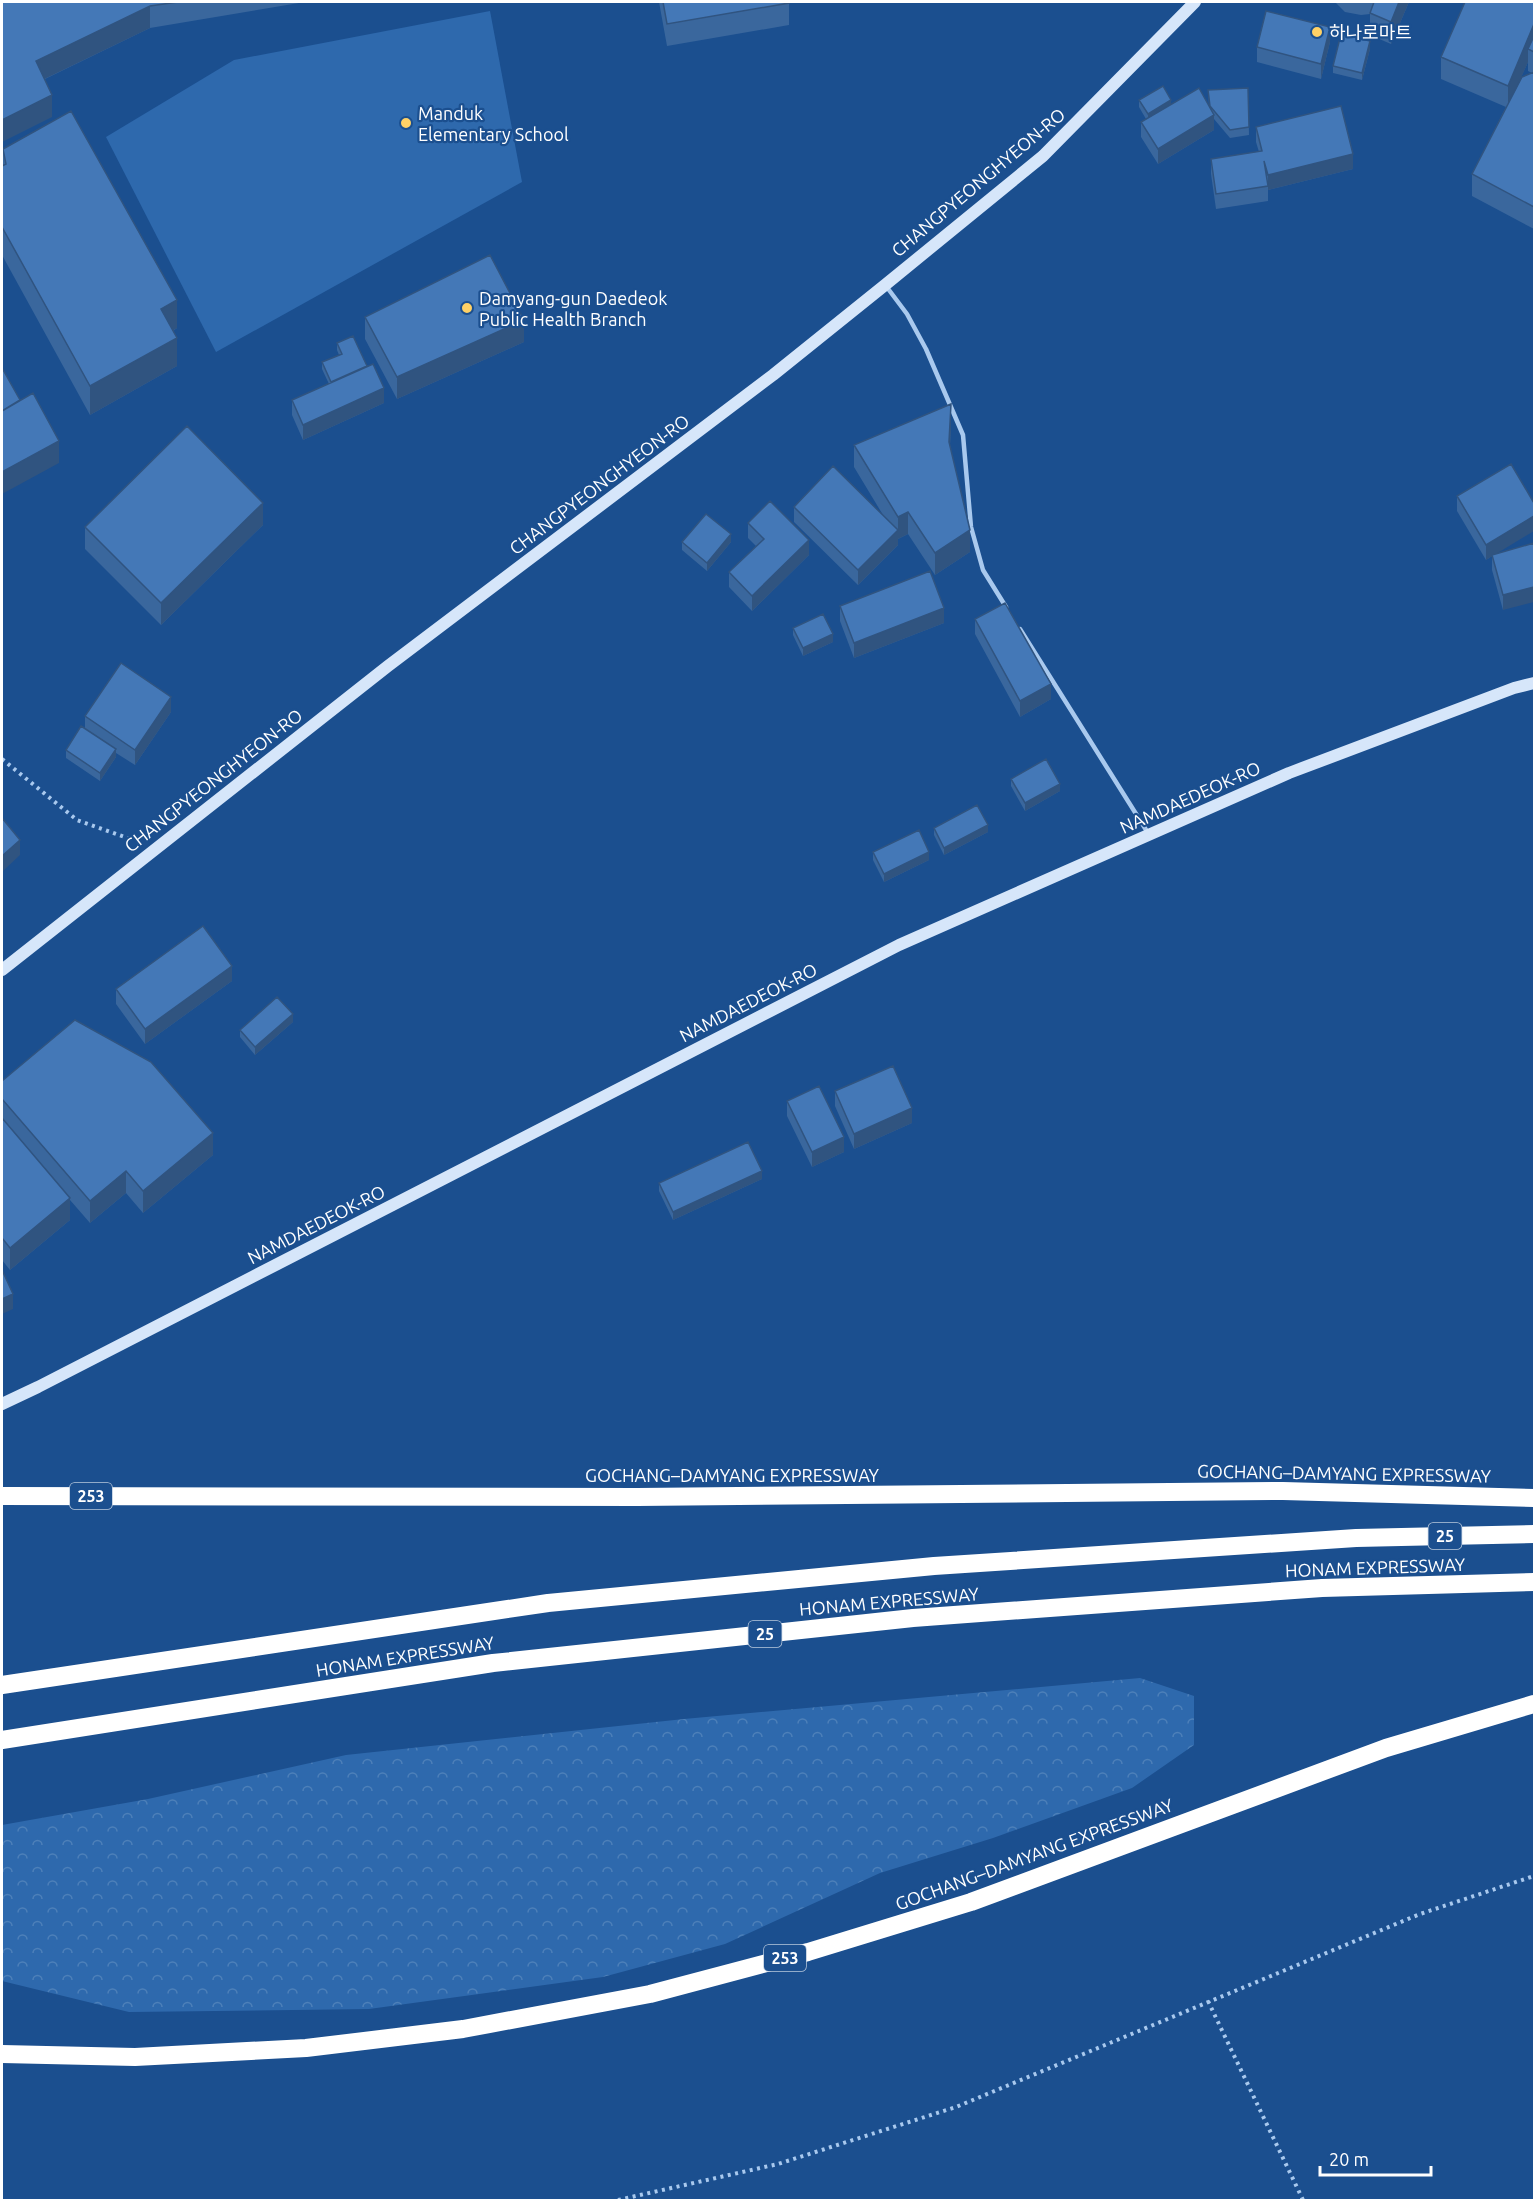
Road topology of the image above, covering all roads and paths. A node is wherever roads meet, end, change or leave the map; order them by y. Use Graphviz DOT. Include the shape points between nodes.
graph roads {
  1 [pos="1195,2"];
  2 [pos="885,285"];
  3 [pos="1007,609"];
  4 [pos="1013,619"];
  5 [pos="1534,683"];
  6 [pos="2,759"];
  7 [pos="1149,835"];
  8 [pos="156,848"];
  9 [pos="2,970"];
  10 [pos="2,1404"];
  11 [pos="2,1496"];
  12 [pos="1534,1498"];
  13 [pos="1534,1534"];
  14 [pos="1534,1582"];
  15 [pos="2,1685"];
  16 [pos="1534,1704"];
  17 [pos="2,1740"];
  18 [pos="1534,1876"];
  19 [pos="1208,2001"];
  20 [pos="2,2054"];
  21 [pos="618,2200"];
  22 [pos="1303,2200"];
  1 -- 2 [label="main road, CHANGPYEONGHYEON-RO" via="1043,156"];
  2 -- 3 [label="lane" via="926,349 963,435 971,527 983,570"];
  2 -- 8 [label="main road, CHANGPYEONGHYEON-RO"];
  4 -- 7 [label="lane"];
  5 -- 7 [label="main road, NAMDAEDEOK-RO" via="1288,773"];
  6 -- 8 [label="path" via="77,820"];
  7 -- 10 [label="main road, NAMDAEDEOK-RO" via="899,945"];
  8 -- 9 [label="main road, CHANGPYEONGHYEON-RO"];
  11 -- 12 [label="highway, GOCHANG–DAMYANG EXPRESSWAY / 253" via="637,1497 1283,1491"];
  13 -- 15 [label="highway, HONAM EXPRESSWAY / 25" via="1356,1538 934,1566 560,1601"];
  14 -- 17 [label="highway, HONAM EXPRESSWAY / 25" via="1322,1588 913,1618 494,1663"];
  16 -- 20 [label="highway, GOCHANG–DAMYANG EXPRESSWAY / 253" via="1386,1748 971,1902 808,1952 650,1994 463,2029 306,2048 135,2057"];
  18 -- 19 [label="path" via="1420,1914"];
  19 -- 21 [label="path" via="956,2107 778,2164"];
  19 -- 22 [label="path"];
}
